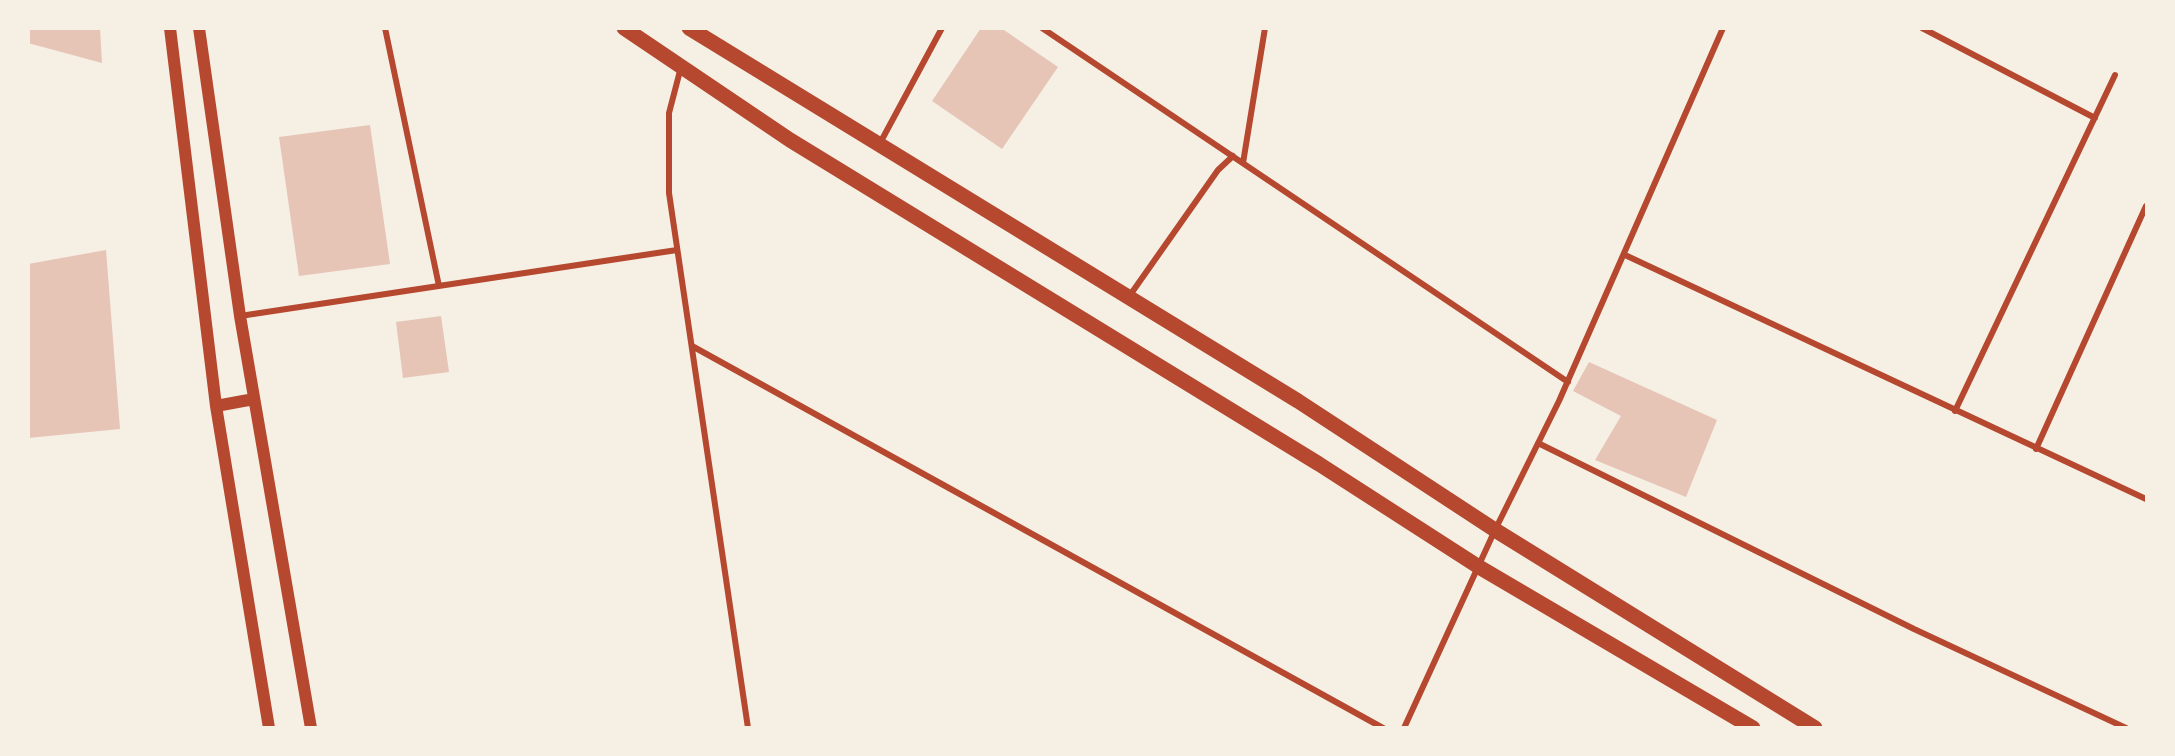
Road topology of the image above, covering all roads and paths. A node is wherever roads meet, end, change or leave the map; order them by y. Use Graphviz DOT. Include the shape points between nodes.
graph roads {
  1 [pos="170,28"];
  2 [pos="199,28"];
  3 [pos="385,28"];
  4 [pos="624,28"];
  5 [pos="689,28"];
  6 [pos="942,28"];
  7 [pos="1042,28"];
  8 [pos="1265,28"];
  9 [pos="1723,28"];
  10 [pos="1922,28"];
  11 [pos="681,65"];
  12 [pos="2115,75"];
  13 [pos="2095,118"];
  14 [pos="879,146"];
  15 [pos="1233,156"];
  16 [pos="1243,164"];
  17 [pos="2146,206"];
  18 [pos="677,250"];
  19 [pos="1625,255"];
  20 [pos="439,286"];
  21 [pos="1128,298"];
  22 [pos="240,316"];
  23 [pos="692,346"];
  24 [pos="1568,382"];
  25 [pos="254,399"];
  26 [pos="216,406"];
  27 [pos="1955,411"];
  28 [pos="1538,443"];
  29 [pos="2036,449"];
  30 [pos="2146,499"];
  31 [pos="1495,530"];
  32 [pos="1479,567"];
  33 [pos="269,728"];
  34 [pos="311,728"];
  35 [pos="748,728"];
  36 [pos="1383,728"];
  37 [pos="1404,728"];
  38 [pos="1753,728"];
  39 [pos="1815,728"];
  40 [pos="2126,728"];
  1 -- 26 [label="main road"];
  2 -- 22 [label="main road"];
  3 -- 20 [label="street"];
  4 -- 11 [label="main road"];
  5 -- 14 [label="main road"];
  6 -- 14 [label="street"];
  7 -- 15 [label="street"];
  8 -- 16 [label="street"];
  9 -- 19 [label="street"];
  10 -- 13 [label="street"];
  11 -- 18 [label="street" via="669,114 669,193"];
  11 -- 32 [label="main road" via="810,152 1319,464"];
  12 -- 13 [label="street"];
  13 -- 27 [label="street"];
  14 -- 21 [label="main road"];
  15 -- 16 [label="street"];
  15 -- 21 [label="street" via="1218,170"];
  16 -- 24 [label="street"];
  17 -- 29 [label="street"];
  18 -- 20 [label="street"];
  18 -- 23 [label="street"];
  19 -- 24 [label="street"];
  19 -- 27 [label="street"];
  20 -- 22 [label="street"];
  21 -- 31 [label="main road" via="1298,401"];
  22 -- 25 [label="main road"];
  23 -- 35 [label="street"];
  23 -- 36 [label="street"];
  24 -- 28 [label="street"];
  25 -- 26 [label="main road"];
  25 -- 34 [label="main road"];
  26 -- 33 [label="main road"];
  27 -- 29 [label="street"];
  28 -- 31 [label="street"];
  28 -- 40 [label="street" via="1914,629"];
  29 -- 30 [label="street"];
  31 -- 32 [label="street"];
  31 -- 39 [label="main road"];
  32 -- 37 [label="street"];
  32 -- 38 [label="main road"];
}
